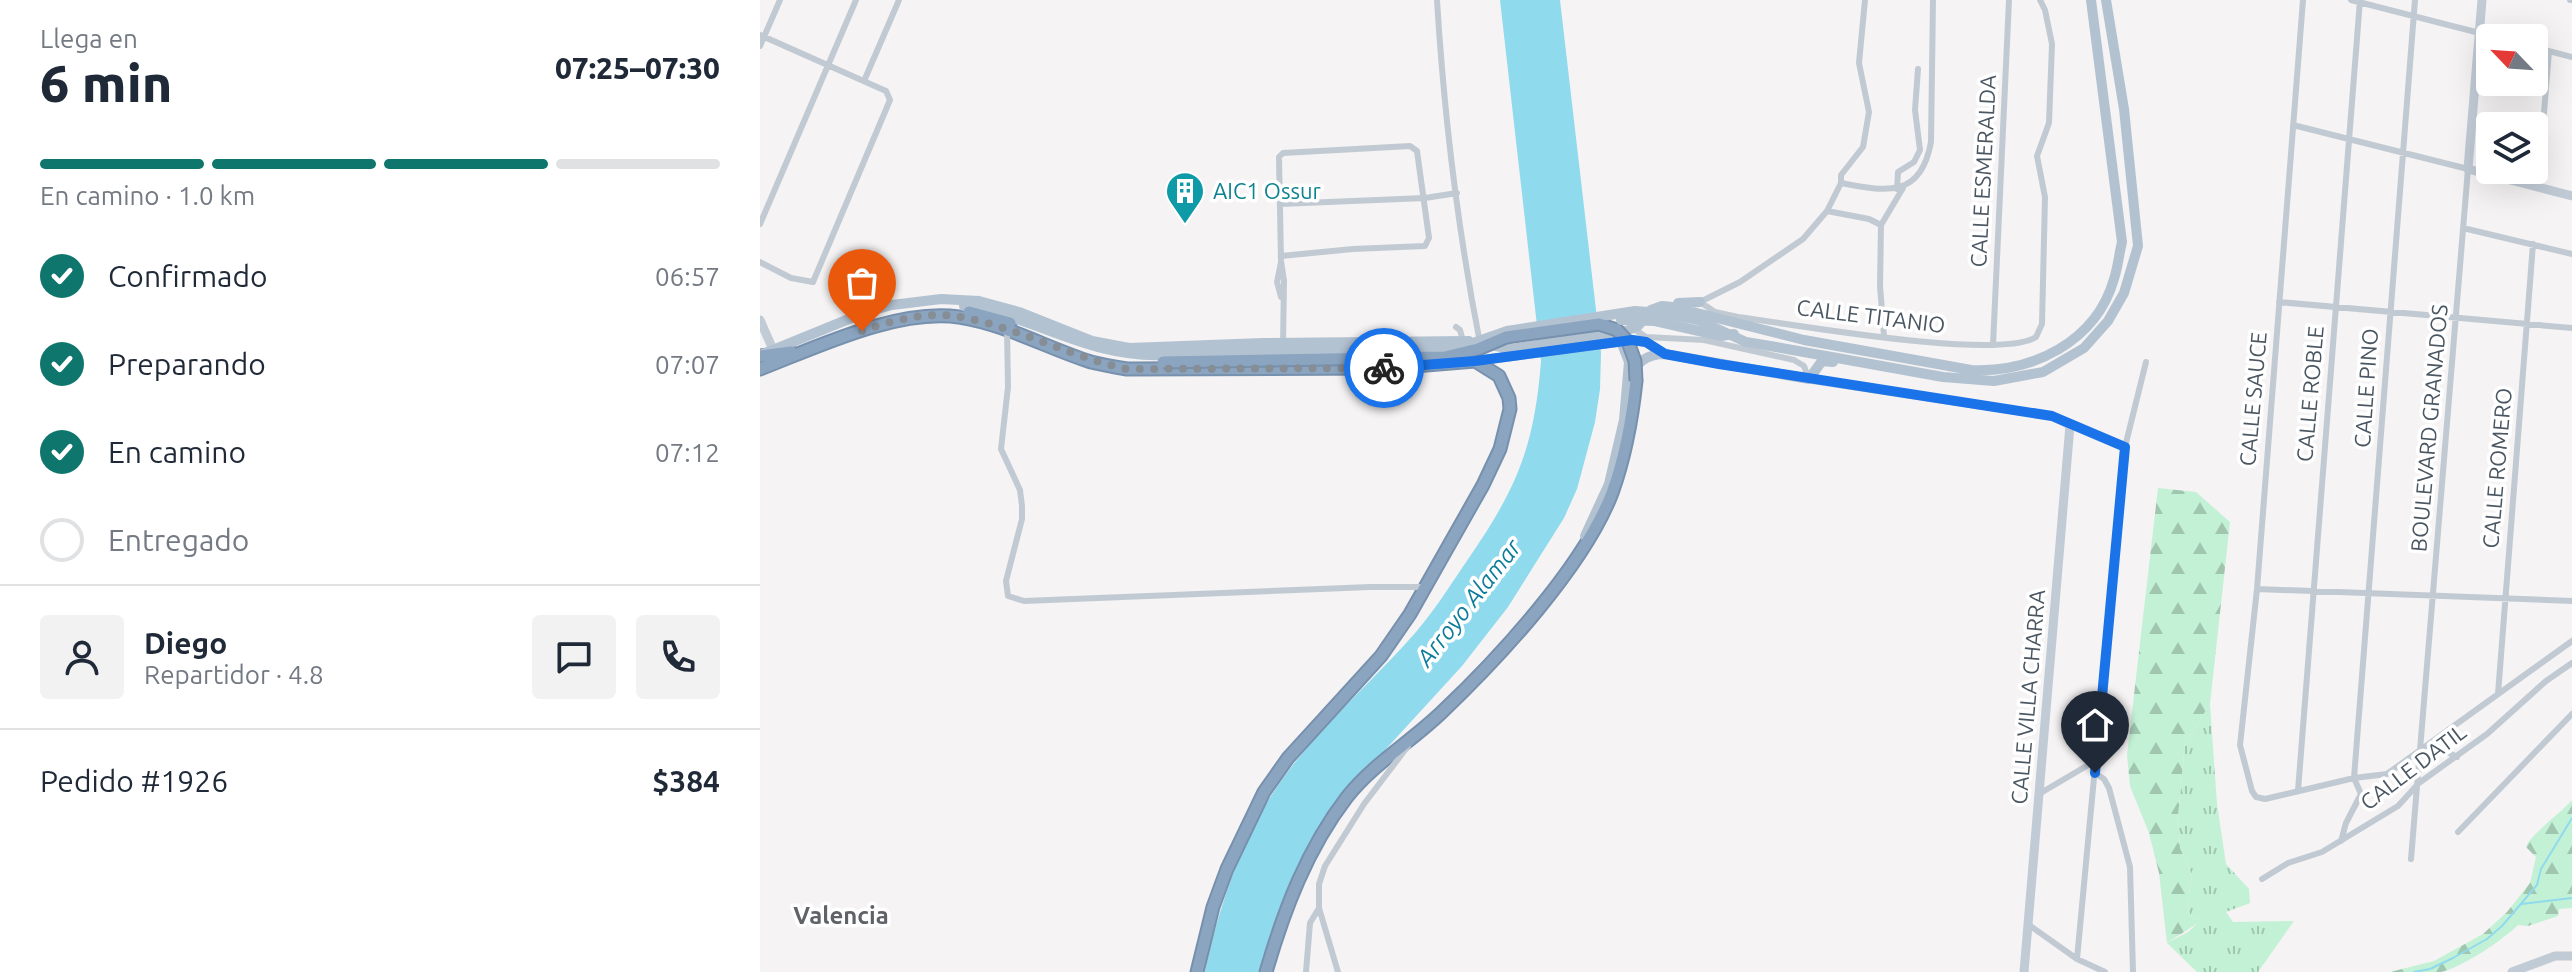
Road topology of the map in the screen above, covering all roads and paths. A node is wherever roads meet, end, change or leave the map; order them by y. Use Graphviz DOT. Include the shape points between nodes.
graph roads {
  1 [pos="780,0"];
  2 [pos="856,0"];
  3 [pos="899,0"];
  4 [pos="1437,0"];
  5 [pos="1865,0"];
  6 [pos="1933,0"];
  7 [pos="2009,0"];
  8 [pos="2040,0"];
  9 [pos="2091,0"];
  10 [pos="2106,0"];
  11 [pos="2303,0"];
  12 [pos="2351,0"];
  13 [pos="2415,0"];
  14 [pos="2482,0"];
  15 [pos="2360,1"];
  16 [pos="2413,16"];
  17 [pos="2480,24"];
  18 [pos="2476,32"];
  19 [pos="762,36"];
  20 [pos="760,46"];
  21 [pos="2549,51"];
  22 [pos="2572,57"];
  23 [pos="828,64"];
  24 [pos="1918,69"];
  25 [pos="2476,70"];
  26 [pos="864,81"];
  27 [pos="2293,125"];
  28 [pos="2349,139"];
  29 [pos="2403,153"];
  30 [pos="2468,169"];
  31 [pos="1841,183"];
  32 [pos="2538,187"];
  33 [pos="1900,188"];
  34 [pos="1457,193"];
  35 [pos="2572,196"];
  36 [pos="1425,198"];
  37 [pos="1280,204"];
  38 [pos="1827,211"];
  39 [pos="760,224"];
  40 [pos="1881,225"];
  41 [pos="2463,228"];
  42 [pos="2533,244"];
  43 [pos="2572,254"];
  44 [pos="1281,258"];
  45 [pos="760,262"];
  46 [pos="1700,302"];
  47 [pos="2279,302"];
  48 [pos="2335,307"];
  49 [pos="1685,308"];
  50 [pos="2390,312"];
  51 [pos="2456,318"];
  52 [pos="760,320"];
  53 [pos="1599,324"];
  54 [pos="2527,324"];
  55 [pos="1456,327"];
  56 [pos="1477,327"];
  57 [pos="2572,328"];
  58 [pos="1634,329"];
  59 [pos="1755,329"];
  60 [pos="1007,330"];
  61 [pos="1884,336"];
  62 [pos="1612,338"];
  63 [pos="1466,341"];
  64 [pos="1642,341"];
  65 [pos="1283,342"];
  66 [pos="1480,343"];
  67 [pos="1993,345"];
  68 [pos="1530,350"];
  69 [pos="774,352"];
  70 [pos="1665,354"];
  71 [pos="760,356"];
  72 [pos="1163,358"];
  73 [pos="1475,361"];
  74 [pos="2146,362"];
  75 [pos="1877,365"];
  76 [pos="760,368"];
  77 [pos="1283,368"];
  78 [pos="1809,379"];
  79 [pos="1632,381"];
  80 [pos="2070,425"];
  81 [pos="2125,447"];
  82 [pos="1424,587"];
  83 [pos="2257,589"];
  84 [pos="2313,592"];
  85 [pos="2368,595"];
  86 [pos="2434,597"];
  87 [pos="2505,600"];
  88 [pos="2572,601"];
  89 [pos="2572,641"];
  90 [pos="2572,663"];
  91 [pos="2498,694"];
  92 [pos="2572,714"];
  93 [pos="1415,737"];
  94 [pos="2430,743"];
  95 [pos="2422,749"];
  96 [pos="2457,757"];
  97 [pos="2095,761"];
  98 [pos="2095,773"];
  99 [pos="2354,778"];
  100 [pos="2419,783"];
  101 [pos="2298,791"];
  102 [pos="2037,795"];
  103 [pos="2458,832"];
  104 [pos="2341,841"];
  105 [pos="2411,859"];
  106 [pos="2262,879"];
  107 [pos="1319,908"];
  108 [pos="2029,925"];
  109 [pos="2572,956"];
  110 [pos="2077,959"];
  111 [pos="1197,972"];
  112 [pos="1266,972"];
  113 [pos="1306,972"];
  114 [pos="1338,972"];
  115 [pos="2024,972"];
  116 [pos="2105,972"];
  117 [pos="2133,972"];
  118 [pos="2512,972"];
  1 -- 19 [label="street"];
  2 -- 23 [label="street"];
  3 -- 26 [label="street"];
  4 -- 34 [label="street"];
  5 -- 31 [label="street" via="1859,63 1869,112 1863,147 1841,175"];
  6 -- 33 [label="street" via="1931,142 1921,172"];
  7 -- 67 [label="street, CALLE ESMERALDA"];
  8 -- 67 [label="street, CALLE TITANIO" via="2052,44 2049,123 2037,156 2045,197 2042,324 2032,340"];
  9 -- 59 [label="main road" via="2122,242 2114,282 2084,331 2043,358 1998,371 1875,354"];
  10 -- 75 [label="main road" via="2138,246 2124,293 2108,321 2084,348 2043,372 1968,381"];
  11 -- 27 [label="street, CALLE SAUCE"];
  12 -- 15 [label="street"];
  13 -- 16 [label="street, CALLE PINO"];
  14 -- 17 [label="street, BOULEVARD GRANADOS"];
  15 -- 16 [label="street"];
  15 -- 28 [label="street, CALLE ROBLE"];
  16 -- 18 [label="street"];
  16 -- 29 [label="street, CALLE PINO"];
  19 -- 20 [label="street"];
  19 -- 23 [label="street"];
  21 -- 22 [label="street"];
  21 -- 32 [label="street"];
  23 -- 26 [label="street"];
  23 -- 39 [label="street"];
  24 -- 33 [label="street" via="1915,110 1920,150 1914,162 1898,172"];
  25 -- 30 [label="street, BOULEVARD GRANADOS"];
  26 -- 45 [label="street" via="886,91 890,100 813,282 791,278"];
  27 -- 28 [label="street"];
  27 -- 47 [label="street, CALLE SAUCE"];
  28 -- 29 [label="street"];
  28 -- 48 [label="street, CALLE ROBLE"];
  29 -- 30 [label="street"];
  29 -- 50 [label="street, CALLE PINO"];
  30 -- 32 [label="street"];
  30 -- 41 [label="street, BOULEVARD GRANADOS"];
  31 -- 33 [label="street"];
  31 -- 38 [label="street"];
  32 -- 35 [label="street"];
  33 -- 40 [label="street"];
  34 -- 36 [label="street"];
  34 -- 56 [label="street"];
  36 -- 37 [label="street"];
  36 -- 37 [label="street" via="1413,146 1283,153"];
  36 -- 44 [label="street" via="1425,246"];
  37 -- 44 [label="street"];
  38 -- 40 [label="street"];
  38 -- 46 [label="street" via="1787,251"];
  40 -- 61 [label="street"];
  41 -- 42 [label="street"];
  41 -- 51 [label="street, BOULEVARD GRANADOS"];
  42 -- 43 [label="street"];
  42 -- 54 [label="street, CALLE ROMERO"];
  44 -- 65 [label="street"];
  46 -- 49 [label="street"];
  46 -- 58 [label="main road" via="1655,304 1639,316"];
  46 -- 61 [label="street, CALLE TITANIO" via="1738,317"];
  47 -- 48 [label="street"];
  47 -- 83 [label="street, CALLE SAUCE"];
  48 -- 50 [label="street"];
  48 -- 84 [label="street, CALLE ROBLE"];
  49 -- 58 [label="main road" via="1656,308"];
  49 -- 59 [label="main road"];
  50 -- 51 [label="street"];
  50 -- 85 [label="street, CALLE PINO"];
  51 -- 54 [label="street"];
  51 -- 86 [label="street, BOULEVARD GRANADOS"];
  52 -- 69 [label="street"];
  53 -- 59 [label="main road, bridge" via="1635,319 1721,336"];
  53 -- 72 [label="highway, bridge" via="1506,337 1445,357"];
  53 -- 79 [label="highway, bridge" via="1617,330 1628,342 1635,361"];
  54 -- 57 [label="street"];
  54 -- 87 [label="street, CALLE ROMERO"];
  55 -- 63 [label="street"];
  56 -- 63 [label="street"];
  56 -- 66 [label="street"];
  58 -- 62 [label="main road"];
  58 -- 64 [label="main road"];
  58 -- 78 [label="street" via="1646,337 1704,340 1794,360 1804,366"];
  60 -- 76 [label="highway" via="951,316 891,321"];
  60 -- 77 [label="highway" via="1092,362 1127,369"];
  60 -- 82 [label="street" via="1001,449 1022,506 1006,581 1008,596 1024,601"];
  61 -- 67 [label="street, CALLE TITANIO"];
  62 -- 64 [label="main road"];
  62 -- 68 [label="main road"];
  62 -- 79 [label="main road" via="1628,357"];
  63 -- 65 [label="main road"];
  63 -- 66 [label="main road"];
  64 -- 70 [label="main road"];
  65 -- 69 [label="main road" via="1129,348 1092,341 979,301 941,299 866,312"];
  65 -- 77 [label="street"];
  66 -- 68 [label="main road"];
  68 -- 73 [label="main road"];
  69 -- 71 [label="highway"];
  69 -- 72 [label="highway" via="806,347 890,315 938,309 1010,323 1099,357 1135,363"];
  69 -- 76 [label="main road"];
  70 -- 78 [label="main road"];
  70 -- 79 [label="main road" via="1645,358 1634,368"];
  72 -- 75 [label="main road, bridge" via="1446,349 1507,331 1635,311 1698,320 1746,342"];
  73 -- 77 [label="highway"];
  73 -- 82 [label="highway" via="1499,376 1510,409 1483,485"];
  74 -- 81 [label="street"];
  75 -- 78 [label="main road" via="1824,360"];
  78 -- 80 [label="street" via="2052,416"];
  79 -- 93 [label="highway" via="1626,444 1597,525 1481,674"];
  80 -- 81 [label="street"];
  80 -- 102 [label="street, CALLE VILLA CHARRA"];
  81 -- 97 [label="street"];
  82 -- 111 [label="highway" via="1381,656 1264,792 1227,869"];
  83 -- 84 [label="street"];
  83 -- 101 [label="street, CALLE SAUCE" via="2240,745 2256,797"];
  84 -- 85 [label="street"];
  84 -- 101 [label="street, CALLE ROBLE"];
  85 -- 86 [label="street"];
  85 -- 99 [label="street, CALLE PINO"];
  86 -- 87 [label="street"];
  86 -- 95 [label="street, BOULEVARD GRANADOS"];
  87 -- 88 [label="street"];
  87 -- 91 [label="street, CALLE ROMERO"];
  89 -- 91 [label="street"];
  90 -- 96 [label="street, CALLE DATIL"];
  91 -- 94 [label="street"];
  92 -- 103 [label="street"];
  93 -- 107 [label="street" via="1325,866"];
  93 -- 112 [label="highway" via="1361,783 1319,838 1290,898"];
  94 -- 95 [label="street"];
  94 -- 96 [label="street"];
  95 -- 99 [label="street" via="2387,774"];
  95 -- 100 [label="street, BOULEVARD GRANADOS"];
  96 -- 100 [label="street, CALLE DATIL"];
  97 -- 98 [label="street"];
  97 -- 102 [label="street"];
  98 -- 110 [label="street"];
  98 -- 117 [label="street" via="2109,788 2128,853"];
  99 -- 101 [label="street"];
  99 -- 104 [label="street, CALLE PINO" via="2361,794"];
  100 -- 104 [label="street, CALLE DATIL" via="2398,806"];
  100 -- 105 [label="street, BOULEVARD GRANADOS"];
  102 -- 108 [label="street, CALLE VILLA CHARRA"];
  104 -- 106 [label="street, CALLE DATIL"];
  107 -- 113 [label="street" via="1310,923"];
  107 -- 114 [label="street"];
  108 -- 110 [label="street"];
  108 -- 115 [label="street, CALLE VILLA CHARRA"];
  109 -- 118 [label="street" via="2555,956"];
  110 -- 116 [label="street"];
}
